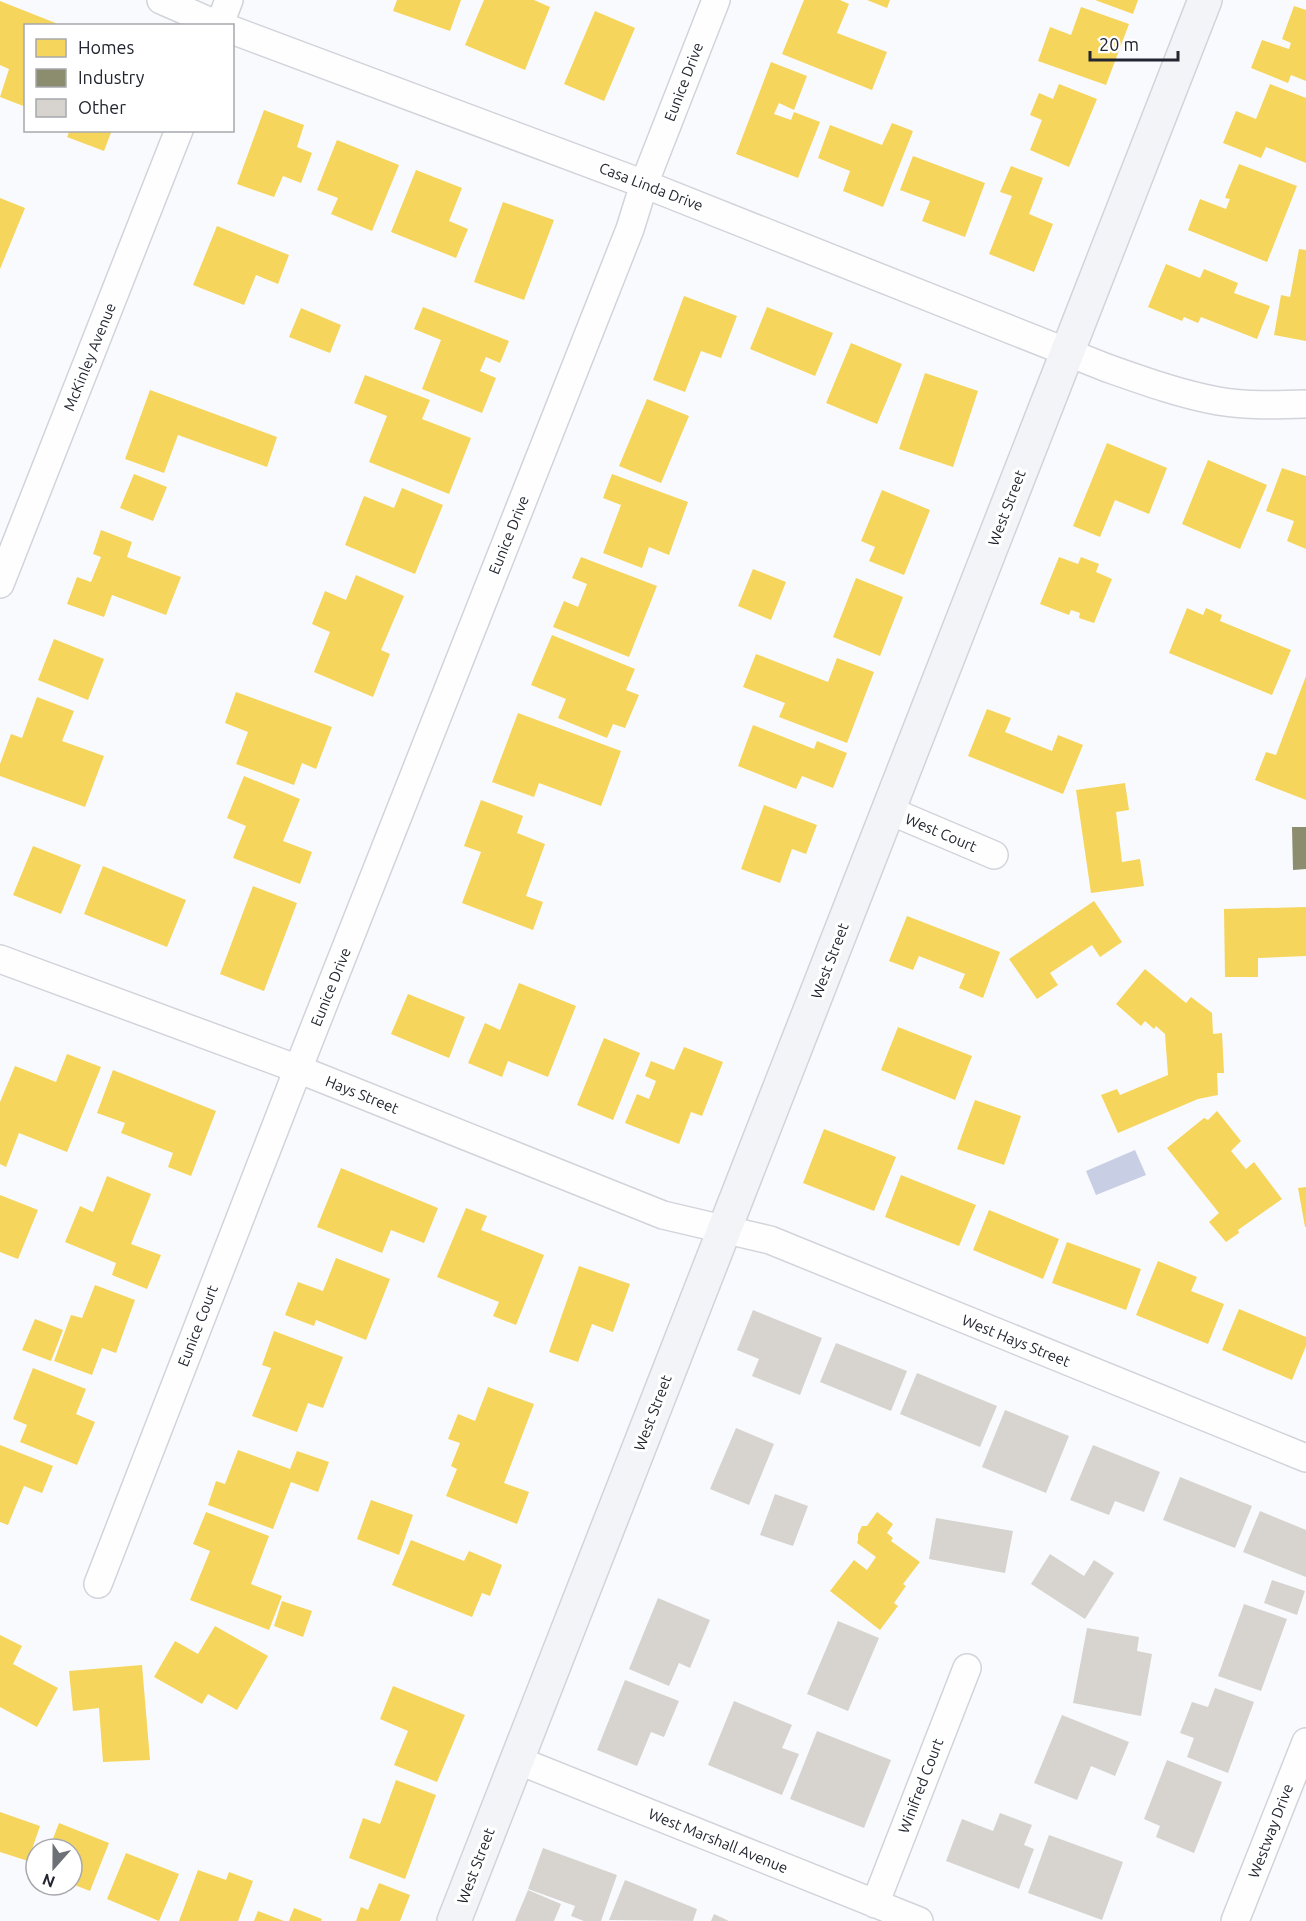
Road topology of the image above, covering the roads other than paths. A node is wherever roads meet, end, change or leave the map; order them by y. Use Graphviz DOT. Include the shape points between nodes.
graph roads {
  1 [pos="161,0"];
  2 [pos="229,0"];
  3 [pos="716,0"];
  4 [pos="1205,0"];
  5 [pos="218,24"];
  6 [pos="220,24"];
  7 [pos="234,31"];
  8 [pos="178,132"];
  9 [pos="644,184"];
  10 [pos="1068,352"];
  11 [pos="1306,404"];
  12 [pos="0,584"];
  13 [pos="888,810"];
  14 [pos="994,855"];
  15 [pos="0,959"];
  16 [pos="298,1069"];
  17 [pos="725,1229"];
  18 [pos="1306,1458"];
  19 [pos="98,1584"];
  20 [pos="967,1668"];
  21 [pos="1306,1742"];
  22 [pos="517,1760"];
  23 [pos="875,1904"];
  24 [pos="454,1921"];
  25 [pos="919,1921"];
  26 [pos="1235,1921"];
  1 -- 5 [label="street"];
  2 -- 6 [label="street"];
  3 -- 9 [label="street, Eunice Drive"];
  4 -- 10 [label="main road, West Street"];
  7 -- 9 [label="street, Casa Linda Drive"];
  8 -- 12 [label="street, McKinley Avenue"];
  9 -- 10 [label="street, Casa Linda Drive"];
  9 -- 16 [label="street, Eunice Drive" via="630,229"];
  10 -- 11 [label="street, Casa Linda Drive" via="1170,389 1220,401"];
  10 -- 13 [label="main road, West Street"];
  13 -- 14 [label="street, West Court"];
  13 -- 17 [label="main road, West Street"];
  15 -- 16 [label="street, Hays Street"];
  16 -- 17 [label="street, Hays Street" via="663,1215"];
  16 -- 19 [label="street, Eunice Court"];
  17 -- 18 [label="street, West Hays Street" via="770,1240"];
  17 -- 22 [label="main road, West Street"];
  20 -- 23 [label="street, Winifred Court"];
  21 -- 26 [label="street, Westway Drive"];
  22 -- 23 [label="street, West Marshall Avenue"];
  22 -- 24 [label="main road, West Street"];
  23 -- 25 [label="street, West Marshall Avenue"];
}
